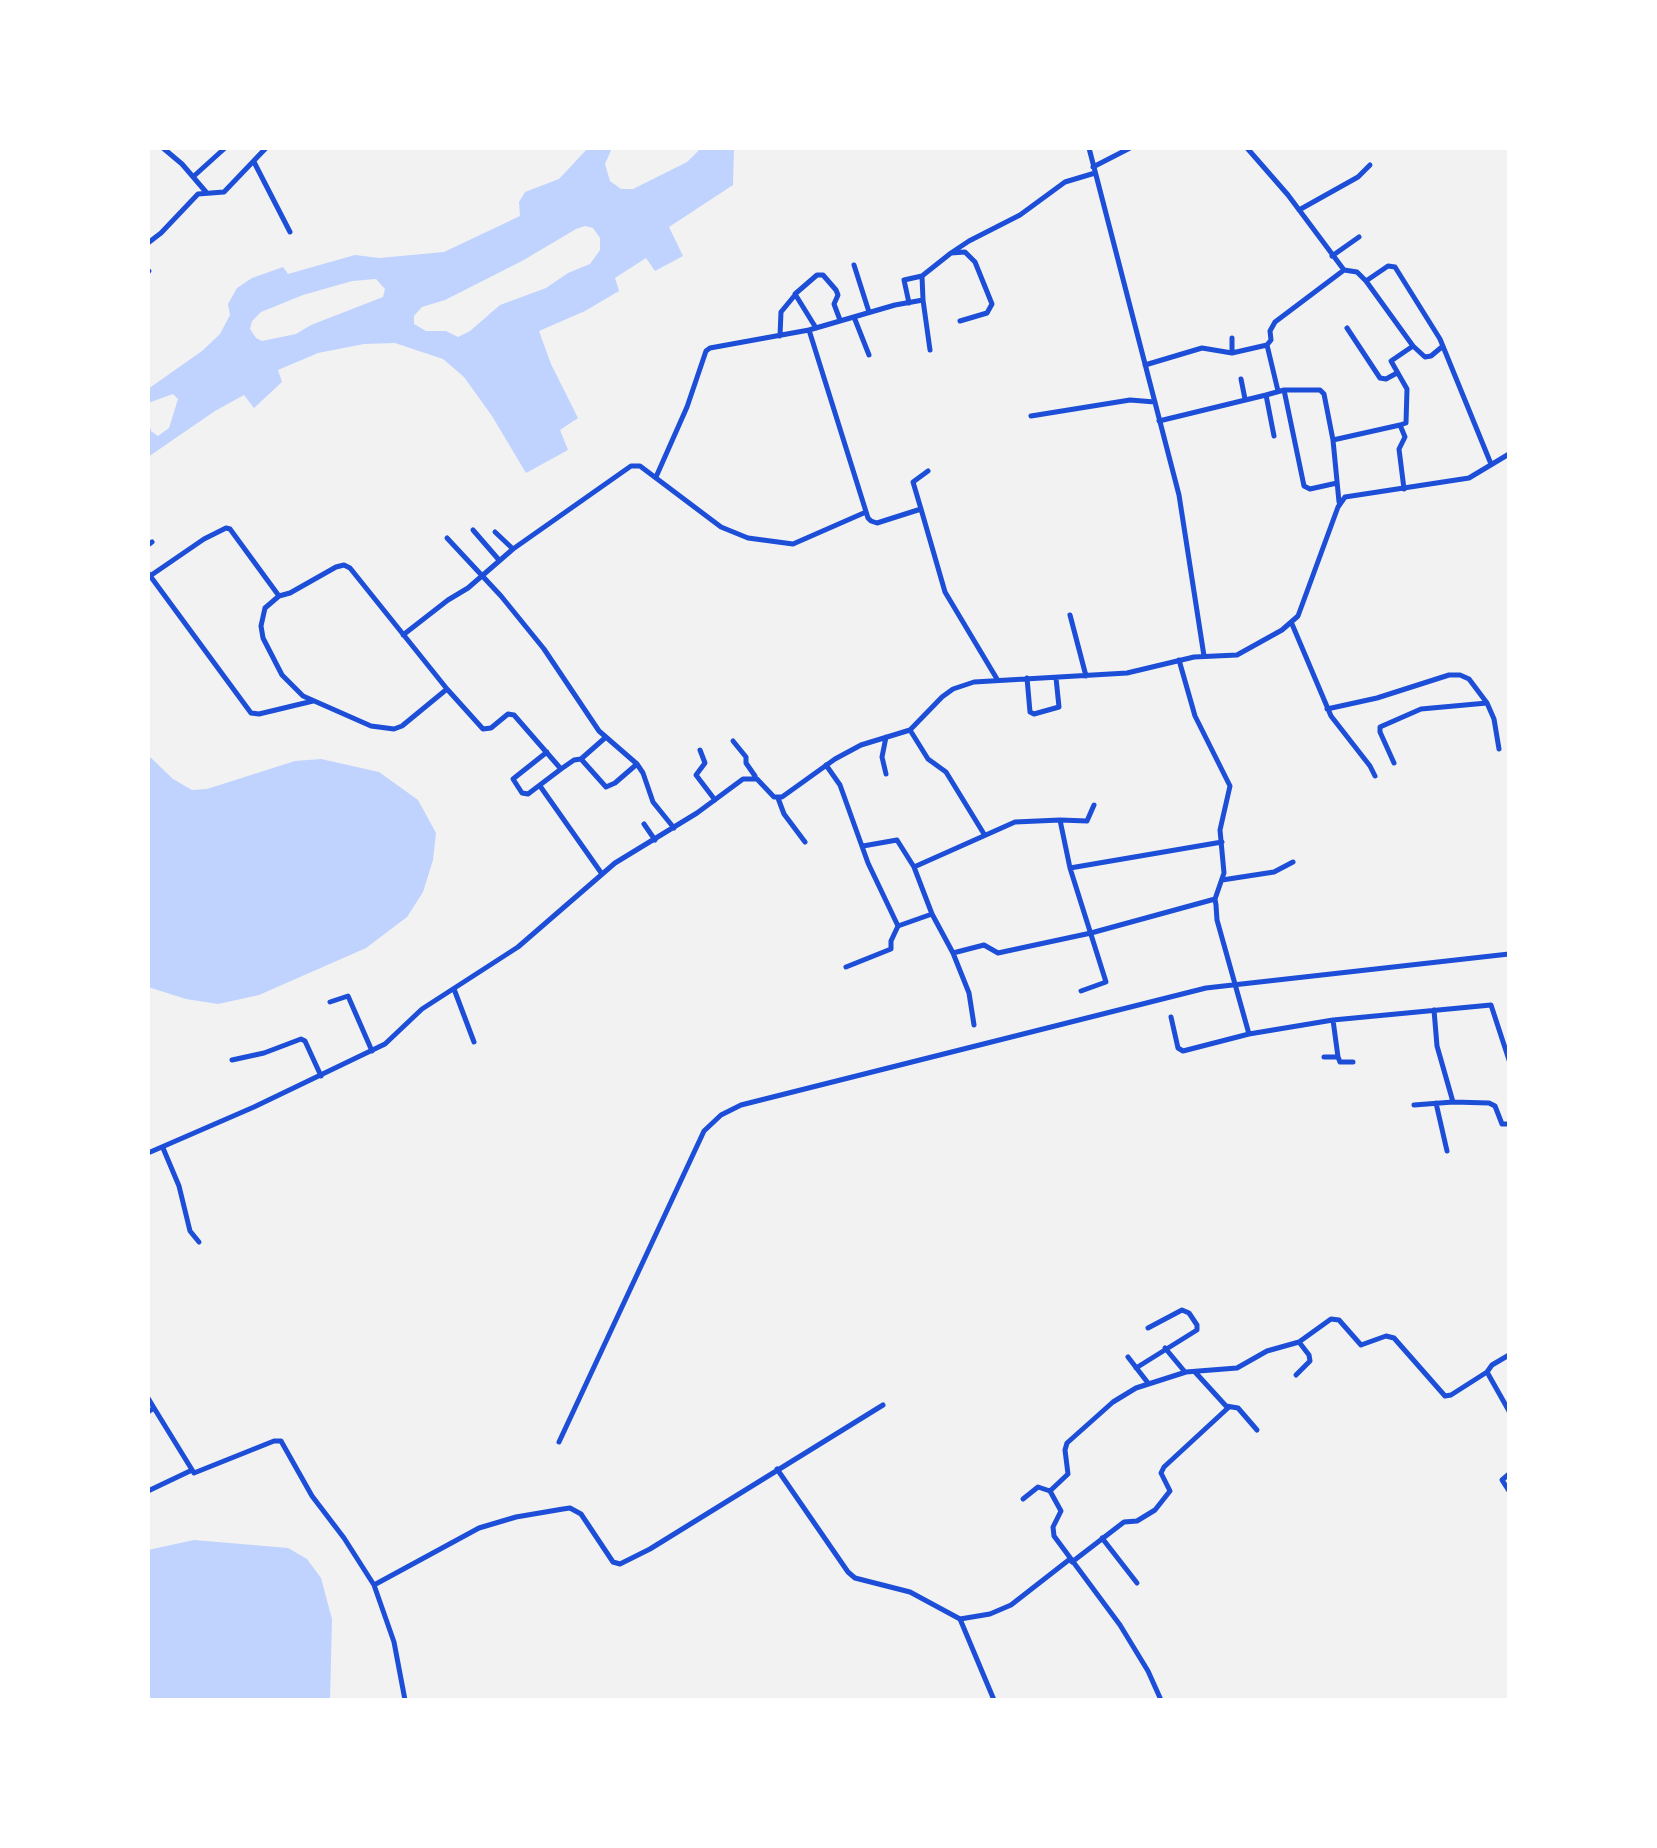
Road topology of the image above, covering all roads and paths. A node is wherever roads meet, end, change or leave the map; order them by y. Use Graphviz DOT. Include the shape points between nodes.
graph roads {
  1 [pos="163,148"];
  2 [pos="225,148"];
  3 [pos="266,148"];
  4 [pos="1089,148"];
  5 [pos="1130,148"];
  6 [pos="1247,148"];
  7 [pos="254,161"];
  8 [pos="1370,165"];
  9 [pos="1094,170"];
  10 [pos="194,176"];
  11 [pos="207,193"];
  12 [pos="1299,210"];
  13 [pos="290,232"];
  14 [pos="1359,237"];
  15 [pos="148,243"];
  16 [pos="951,253"];
  17 [pos="1332,256"];
  18 [pos="854,265"];
  19 [pos="1344,270"];
  20 [pos="922,276"];
  21 [pos="1366,281"];
  22 [pos="795,294"];
  23 [pos="923,300"];
  24 [pos="909,303"];
  25 [pos="869,312"];
  26 [pos="854,317"];
  27 [pos="840,320"];
  28 [pos="960,321"];
  29 [pos="1347,328"];
  30 [pos="813,329"];
  31 [pos="780,336"];
  32 [pos="1232,338"];
  33 [pos="1267,345"];
  34 [pos="1413,346"];
  35 [pos="1443,346"];
  36 [pos="930,350"];
  37 [pos="1232,353"];
  38 [pos="869,355"];
  39 [pos="1145,365"];
  40 [pos="1397,373"];
  41 [pos="1241,379"];
  42 [pos="1281,390"];
  43 [pos="1266,395"];
  44 [pos="1245,399"];
  45 [pos="1155,402"];
  46 [pos="1031,416"];
  47 [pos="1159,421"];
  48 [pos="1400,425"];
  49 [pos="1274,436"];
  50 [pos="1333,440"];
  51 [pos="1509,454"];
  52 [pos="1491,464"];
  53 [pos="928,471"];
  54 [pos="656,477"];
  55 [pos="1337,483"];
  56 [pos="1404,489"];
  57 [pos="1339,503"];
  58 [pos="921,509"];
  59 [pos="866,512"];
  60 [pos="473,530"];
  61 [pos="495,532"];
  62 [pos="447,538"];
  63 [pos="513,549"];
  64 [pos="499,560"];
  65 [pos="149,575"];
  66 [pos="482,577"];
  67 [pos="279,596"];
  68 [pos="1070,615"];
  69 [pos="1292,624"];
  70 [pos="403,635"];
  71 [pos="1204,656"];
  72 [pos="1179,660"];
  73 [pos="1086,676"];
  74 [pos="1056,677"];
  75 [pos="1027,678"];
  76 [pos="997,679"];
  77 [pos="447,689"];
  78 [pos="314,701"];
  79 [pos="1487,703"];
  80 [pos="1327,709"];
  81 [pos="910,730"];
  82 [pos="606,737"];
  83 [pos="886,737"];
  84 [pos="733,741"];
  85 [pos="1499,749"];
  86 [pos="700,750"];
  87 [pos="547,752"];
  88 [pos="581,759"];
  89 [pos="1394,763"];
  90 [pos="637,764"];
  91 [pos="826,765"];
  92 [pos="561,769"];
  93 [pos="886,774"];
  94 [pos="1375,776"];
  95 [pos="757,779"];
  96 [pos="540,786"];
  97 [pos="778,798"];
  98 [pos="715,800"];
  99 [pos="1094,805"];
  100 [pos="1060,820"];
  101 [pos="644,824"];
  102 [pos="674,828"];
  103 [pos="984,834"];
  104 [pos="655,840"];
  105 [pos="805,842"];
  106 [pos="1222,842"];
  107 [pos="863,846"];
  108 [pos="1293,862"];
  109 [pos="914,867"];
  110 [pos="1070,868"];
  111 [pos="602,874"];
  112 [pos="1222,880"];
  113 [pos="1215,899"];
  114 [pos="932,914"];
  115 [pos="898,926"];
  116 [pos="1091,933"];
  117 [pos="953,953"];
  118 [pos="1509,954"];
  119 [pos="846,967"];
  120 [pos="1235,983"];
  121 [pos="454,989"];
  122 [pos="1081,991"];
  123 [pos="330,1002"];
  124 [pos="1434,1010"];
  125 [pos="1171,1017"];
  126 [pos="1333,1020"];
  127 [pos="974,1025"];
  128 [pos="1249,1034"];
  129 [pos="474,1042"];
  130 [pos="372,1051"];
  131 [pos="1324,1057"];
  132 [pos="1338,1057"];
  133 [pos="232,1060"];
  134 [pos="1509,1060"];
  135 [pos="1353,1062"];
  136 [pos="321,1076"];
  137 [pos="1453,1102"];
  138 [pos="1436,1103"];
  139 [pos="1414,1105"];
  140 [pos="1509,1124"];
  141 [pos="163,1148"];
  142 [pos="1447,1151"];
  143 [pos="148,1153"];
  144 [pos="199,1242"];
  145 [pos="1148,1328"];
  146 [pos="1299,1342"];
  147 [pos="1165,1348"];
  148 [pos="1509,1355"];
  149 [pos="1128,1357"];
  150 [pos="1136,1368"];
  151 [pos="1186,1372"];
  152 [pos="1195,1372"];
  153 [pos="1487,1372"];
  154 [pos="1296,1375"];
  155 [pos="1148,1383"];
  156 [pos="148,1398"];
  157 [pos="883,1405"];
  158 [pos="1229,1407"];
  159 [pos="154,1408"];
  160 [pos="1509,1411"];
  161 [pos="148,1412"];
  162 [pos="1257,1430"];
  163 [pos="559,1442"];
  164 [pos="777,1469"];
  165 [pos="191,1471"];
  166 [pos="1509,1474"];
  167 [pos="148,1491"];
  168 [pos="1050,1491"];
  169 [pos="1509,1491"];
  170 [pos="1023,1499"];
  171 [pos="1102,1538"];
  172 [pos="1071,1561"];
  173 [pos="1137,1583"];
  174 [pos="374,1585"];
  175 [pos="960,1619"];
  176 [pos="405,1700"];
  177 [pos="994,1700"];
  178 [pos="1161,1700"];
  1 -- 10 [label="street"];
  2 -- 10 [label="street"];
  3 -- 7 [label="street"];
  4 -- 9 [label="street"];
  5 -- 9 [label="street"];
  6 -- 12 [label="street"];
  7 -- 11 [label="street" via="224,192"];
  7 -- 13 [label="street"];
  8 -- 12 [label="street"];
  9 -- 16 [label="street" via="1065,182"];
  9 -- 39 [label="street"];
  10 -- 11 [label="street"];
  11 -- 15 [label="street" via="194,197"];
  12 -- 17 [label="street"];
  14 -- 17 [label="street"];
  16 -- 20 [label="street"];
  16 -- 28 [label="street" via="971,256 992,304 987,313"];
  17 -- 19 [label="street"];
  18 -- 25 [label="street"];
  19 -- 21 [label="street" via="1357,272"];
  19 -- 33 [label="street" via="1275,322"];
  20 -- 23 [label="street"];
  20 -- 24 [label="street" via="904,280"];
  21 -- 34 [label="street"];
  21 -- 35 [label="street" via="1395,267"];
  22 -- 27 [label="street" via="823,275 838,295 834,304"];
  22 -- 30 [label="street"];
  22 -- 31 [label="street" via="781,312"];
  23 -- 24 [label="street"];
  23 -- 36 [label="street"];
  24 -- 25 [label="street"];
  25 -- 26 [label="street"];
  26 -- 27 [label="street"];
  26 -- 38 [label="street"];
  27 -- 30 [label="street"];
  29 -- 40 [label="street" via="1380,378"];
  30 -- 31 [label="street"];
  30 -- 59 [label="street"];
  31 -- 54 [label="street" via="706,351"];
  32 -- 37 [label="street"];
  33 -- 37 [label="street"];
  33 -- 42 [label="street"];
  34 -- 35 [label="street" via="1425,357"];
  34 -- 40 [label="street" via="1391,361"];
  35 -- 52 [label="street"];
  37 -- 39 [label="street" via="1202,348"];
  39 -- 45 [label="street"];
  40 -- 48 [label="street" via="1407,389 1406,423"];
  41 -- 44 [label="street"];
  42 -- 43 [label="street"];
  42 -- 50 [label="street" via="1323,391"];
  42 -- 55 [label="street" via="1304,486"];
  43 -- 44 [label="street"];
  43 -- 49 [label="street"];
  44 -- 47 [label="street"];
  45 -- 46 [label="street" via="1130,400"];
  45 -- 47 [label="street"];
  47 -- 71 [label="street" via="1181,503"];
  48 -- 50 [label="street"];
  48 -- 56 [label="street" via="1405,437 1399,449"];
  50 -- 55 [label="street"];
  51 -- 52 [label="street"];
  52 -- 56 [label="street" via="1469,478"];
  53 -- 58 [label="street" via="913,482"];
  54 -- 59 [label="street" via="721,527 748,538 793,544"];
  54 -- 63 [label="street" via="631,466"];
  55 -- 57 [label="street"];
  56 -- 57 [label="street" via="1350,496"];
  57 -- 69 [label="street" via="1303,608"];
  58 -- 59 [label="street" via="877,523"];
  58 -- 76 [label="street" via="945,592"];
  60 -- 64 [label="street"];
  61 -- 63 [label="street"];
  62 -- 66 [label="street"];
  63 -- 64 [label="street"];
  64 -- 66 [label="street"];
  65 -- 67 [label="street" via="226,528"];
  65 -- 78 [label="street" via="251,713"];
  66 -- 70 [label="street"];
  66 -- 82 [label="street" via="544,649"];
  67 -- 70 [label="street" via="344,565"];
  67 -- 78 [label="street" via="265,608 263,638 291,687"];
  68 -- 73 [label="street"];
  69 -- 71 [label="street" via="1237,655"];
  69 -- 80 [label="street"];
  70 -- 77 [label="street"];
  71 -- 72 [label="street"];
  72 -- 73 [label="street"];
  72 -- 106 [label="street" via="1195,716 1230,786"];
  73 -- 74 [label="street"];
  74 -- 75 [label="street"];
  74 -- 75 [label="street" via="1059,707 1034,714"];
  75 -- 76 [label="street"];
  76 -- 81 [label="street" via="953,689"];
  77 -- 78 [label="street" via="394,729 371,726"];
  77 -- 87 [label="street" via="483,729 514,715"];
  79 -- 80 [label="street" via="1469,679 1449,675"];
  79 -- 85 [label="street"];
  79 -- 89 [label="street" via="1421,709 1380,727"];
  80 -- 94 [label="street"];
  81 -- 83 [label="street"];
  81 -- 103 [label="street" via="928,759 946,772"];
  82 -- 88 [label="street"];
  82 -- 90 [label="street"];
  83 -- 91 [label="street"];
  83 -- 93 [label="street"];
  84 -- 95 [label="street"];
  86 -- 98 [label="street" via="705,763 696,775"];
  87 -- 92 [label="street"];
  87 -- 96 [label="street" via="513,779 525,795"];
  88 -- 90 [label="street" via="606,787"];
  88 -- 92 [label="street"];
  90 -- 102 [label="street" via="653,802"];
  91 -- 97 [label="street"];
  91 -- 107 [label="street" via="840,785"];
  92 -- 96 [label="street"];
  95 -- 97 [label="street"];
  95 -- 98 [label="street" via="743,779"];
  96 -- 111 [label="street"];
  97 -- 105 [label="street"];
  98 -- 102 [label="street"];
  99 -- 100 [label="street" via="1087,821"];
  100 -- 103 [label="street" via="1015,822"];
  100 -- 110 [label="street"];
  101 -- 104 [label="street"];
  102 -- 104 [label="street"];
  103 -- 109 [label="street"];
  104 -- 111 [label="street"];
  106 -- 110 [label="street"];
  106 -- 112 [label="street"];
  107 -- 109 [label="street" via="897,840"];
  107 -- 115 [label="street"];
  108 -- 112 [label="street" via="1274,872"];
  109 -- 114 [label="street"];
  110 -- 116 [label="street"];
  111 -- 121 [label="street" via="518,947"];
  112 -- 113 [label="street"];
  113 -- 116 [label="street"];
  113 -- 120 [label="street"];
  114 -- 115 [label="street"];
  114 -- 117 [label="street"];
  115 -- 119 [label="street" via="891,949"];
  116 -- 117 [label="street" via="998,953 984,945"];
  116 -- 122 [label="street" via="1106,982"];
  117 -- 127 [label="street" via="969,993"];
  118 -- 120 [label="street"];
  120 -- 128 [label="street"];
  120 -- 163 [label="street" via="741,1105 721,1115 704,1131"];
  121 -- 129 [label="street"];
  121 -- 130 [label="street"];
  123 -- 130 [label="street" via="348,996"];
  124 -- 126 [label="street"];
  124 -- 134 [label="street" via="1491,1005"];
  124 -- 137 [label="street" via="1437,1046"];
  125 -- 128 [label="street" via="1180,1050"];
  126 -- 128 [label="street"];
  126 -- 132 [label="street"];
  130 -- 136 [label="street"];
  131 -- 132 [label="street"];
  132 -- 135 [label="street" via="1340,1062"];
  133 -- 136 [label="street" via="301,1039"];
  136 -- 141 [label="street"];
  137 -- 138 [label="street"];
  137 -- 140 [label="street" via="1489,1103 1502,1124"];
  138 -- 139 [label="street"];
  138 -- 142 [label="street"];
  141 -- 143 [label="street"];
  141 -- 144 [label="street" via="190,1231"];
  145 -- 147 [label="street" via="1182,1310 1189,1313 1197,1330"];
  146 -- 152 [label="street" via="1267,1351 1237,1368"];
  146 -- 153 [label="street" via="1336,1318 1361,1345 1390,1336 1445,1396"];
  146 -- 154 [label="street" via="1310,1361"];
  147 -- 150 [label="street"];
  147 -- 151 [label="street"];
  148 -- 153 [label="street"];
  149 -- 150 [label="street"];
  150 -- 155 [label="street"];
  151 -- 152 [label="street"];
  151 -- 155 [label="street"];
  152 -- 158 [label="street"];
  153 -- 160 [label="street"];
  155 -- 168 [label="street" via="1113,1402 1067,1443 1068,1474"];
  156 -- 159 [label="street"];
  157 -- 164 [label="street"];
  158 -- 162 [label="street" via="1238,1408"];
  158 -- 171 [label="street" via="1164,1467 1170,1491 1155,1510"];
  159 -- 161 [label="street"];
  159 -- 165 [label="street"];
  164 -- 174 [label="street" via="620,1564 613,1562 581,1514 570,1508 479,1528"];
  164 -- 175 [label="street" via="855,1578 910,1592"];
  165 -- 167 [label="street"];
  165 -- 174 [label="street" via="198,1473 281,1441"];
  166 -- 169 [label="street" via="1502,1480"];
  168 -- 170 [label="street" via="1038,1487"];
  168 -- 172 [label="street" via="1061,1511 1052,1532"];
  171 -- 172 [label="street"];
  171 -- 173 [label="street"];
  172 -- 175 [label="street" via="1011,1605"];
  172 -- 178 [label="street" via="1120,1625"];
  174 -- 176 [label="street" via="394,1642"];
  175 -- 177 [label="street"];
}
